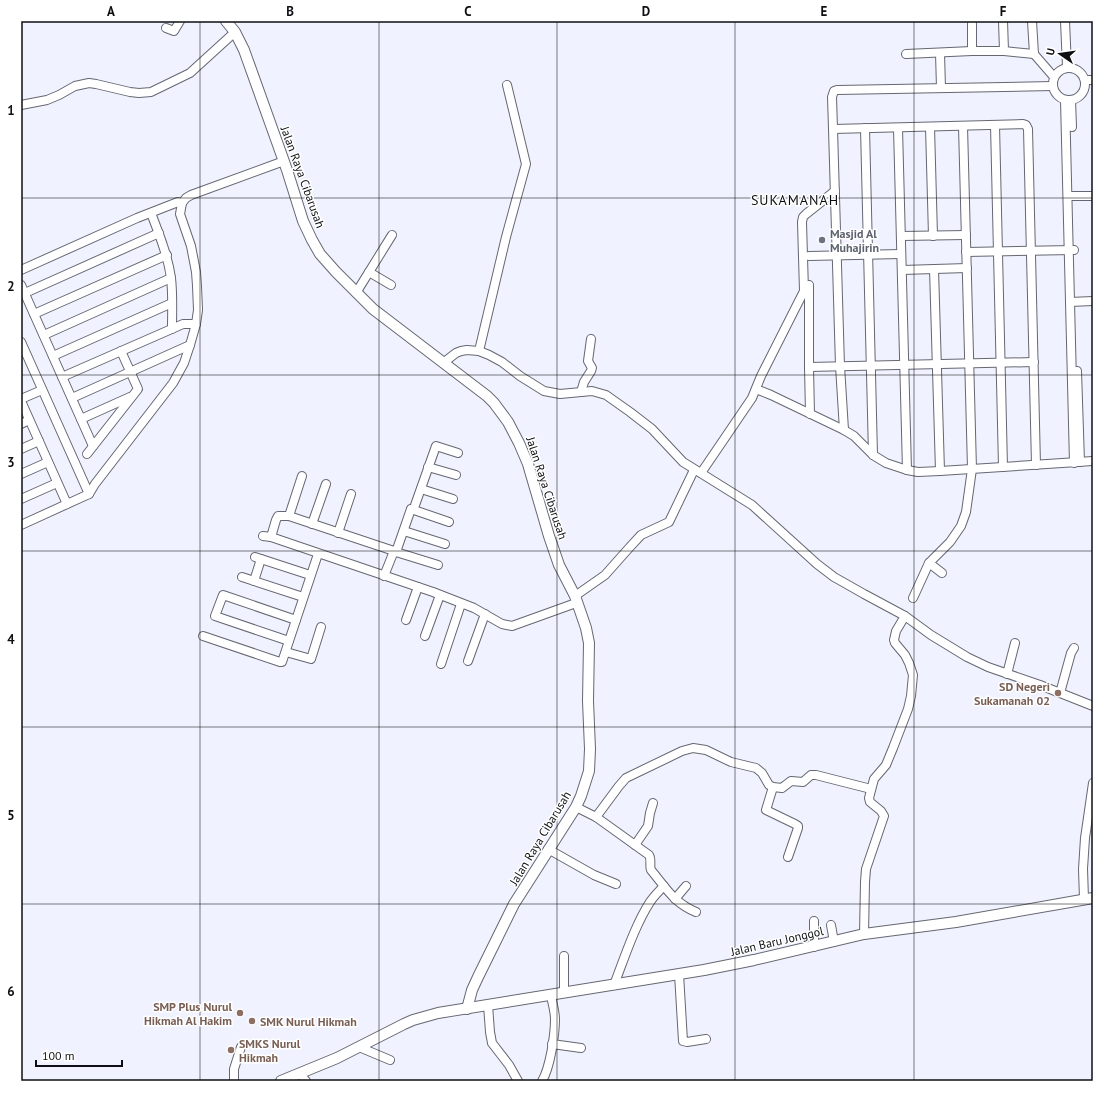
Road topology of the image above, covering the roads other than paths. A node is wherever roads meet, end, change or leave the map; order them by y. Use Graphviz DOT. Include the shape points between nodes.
graph roads {
  1 [pos="180,21"];
  2 [pos="226,21"];
  3 [pos="1003,21"];
  4 [pos="1032,21"];
  5 [pos="1065,21"];
  6 [pos="972,24"];
  7 [pos="166,28"];
  8 [pos="235,32"];
  9 [pos="1004,51"];
  10 [pos="972,52"];
  11 [pos="940,53"];
  12 [pos="906,54"];
  13 [pos="1034,54"];
  14 [pos="1067,67"];
  15 [pos="1053,81"];
  16 [pos="904,84"];
  17 [pos="1089,84"];
  18 [pos="507,85"];
  19 [pos="941,86"];
  20 [pos="1068,100"];
  21 [pos="21,105"];
  22 [pos="995,125"];
  23 [pos="963,126"];
  24 [pos="930,127"];
  25 [pos="866,128"];
  26 [pos="898,128"];
  27 [pos="833,129"];
  28 [pos="284,161"];
  29 [pos="835,195"];
  30 [pos="1070,196"];
  31 [pos="1093,196"];
  32 [pos="182,203"];
  33 [pos="151,212"];
  34 [pos="159,233"];
  35 [pos="392,235"];
  36 [pos="966,235"];
  37 [pos="901,236"];
  38 [pos="933,236"];
  39 [pos="1072,250"];
  40 [pos="1032,251"];
  41 [pos="966,252"];
  42 [pos="998,252"];
  43 [pos="901,254"];
  44 [pos="167,255"];
  45 [pos="869,255"];
  46 [pos="809,256"];
  47 [pos="837,256"];
  48 [pos="967,268"];
  49 [pos="934,269"];
  50 [pos="21,270"];
  51 [pos="902,270"];
  52 [pos="369,272"];
  53 [pos="171,278"];
  54 [pos="21,284"];
  55 [pos="391,285"];
  56 [pos="356,292"];
  57 [pos="25,293"];
  58 [pos="1093,301"];
  59 [pos="1073,302"];
  60 [pos="172,303"];
  61 [pos="809,303"];
  62 [pos="34,314"];
  63 [pos="196,324"];
  64 [pos="172,329"];
  65 [pos="44,335"];
  66 [pos="591,339"];
  67 [pos="21,342"];
  68 [pos="190,345"];
  69 [pos="121,351"];
  70 [pos="479,351"];
  71 [pos="53,356"];
  72 [pos="1034,362"];
  73 [pos="443,363"];
  74 [pos="969,363"];
  75 [pos="1000,363"];
  76 [pos="937,364"];
  77 [pos="904,365"];
  78 [pos="840,366"];
  79 [pos="872,366"];
  80 [pos="809,367"];
  81 [pos="130,372"];
  82 [pos="62,377"];
  83 [pos="756,389"];
  84 [pos="42,390"];
  85 [pos="581,392"];
  86 [pos="132,396"];
  87 [pos="72,398"];
  88 [pos="21,400"];
  89 [pos="810,414"];
  90 [pos="81,419"];
  91 [pos="29,420"];
  92 [pos="21,424"];
  93 [pos="844,430"];
  94 [pos="39,441"];
  95 [pos="93,446"];
  96 [pos="21,449"];
  97 [pos="458,453"];
  98 [pos="86,454"];
  99 [pos="874,455"];
  100 [pos="1093,461"];
  101 [pos="48,462"];
  102 [pos="1077,462"];
  103 [pos="1036,465"];
  104 [pos="428,467"];
  105 [pos="1003,467"];
  106 [pos="972,469"];
  107 [pos="907,470"];
  108 [pos="940,471"];
  109 [pos="697,472"];
  110 [pos="21,474"];
  111 [pos="456,475"];
  112 [pos="302,476"];
  113 [pos="57,483"];
  114 [pos="326,484"];
  115 [pos="421,489"];
  116 [pos="89,494"];
  117 [pos="351,494"];
  118 [pos="21,499"];
  119 [pos="452,499"];
  120 [pos="67,504"];
  121 [pos="411,509"];
  122 [pos="289,516"];
  123 [pos="449,522"];
  124 [pos="312,524"];
  125 [pos="21,525"];
  126 [pos="404,531"];
  127 [pos="338,533"];
  128 [pos="445,544"];
  129 [pos="395,552"];
  130 [pos="318,554"];
  131 [pos="929,563"];
  132 [pos="438,565"];
  133 [pos="942,573"];
  134 [pos="310,575"];
  135 [pos="384,576"];
  136 [pos="242,577"];
  137 [pos="254,581"];
  138 [pos="418,587"];
  139 [pos="440,595"];
  140 [pos="303,597"];
  141 [pos="913,598"];
  142 [pos="576,600"];
  143 [pos="461,604"];
  144 [pos="485,614"];
  145 [pos="905,616"];
  146 [pos="296,620"];
  147 [pos="406,620"];
  148 [pos="321,627"];
  149 [pos="203,636"];
  150 [pos="425,636"];
  151 [pos="289,641"];
  152 [pos="1015,643"];
  153 [pos="1074,648"];
  154 [pos="286,652"];
  155 [pos="468,661"];
  156 [pos="441,664"];
  157 [pos="1007,674"];
  158 [pos="1060,693"];
  159 [pos="1093,706"];
  160 [pos="1093,783"];
  161 [pos="773,787"];
  162 [pos="871,789"];
  163 [pos="653,803"];
  164 [pos="576,807"];
  165 [pos="596,817"];
  166 [pos="635,845"];
  167 [pos="548,849"];
  168 [pos="788,857"];
  169 [pos="616,884"];
  170 [pos="664,886"];
  171 [pos="686,886"];
  172 [pos="1089,898"];
  173 [pos="675,899"];
  174 [pos="696,912"];
  175 [pos="814,921"];
  176 [pos="831,925"];
  177 [pos="864,934"];
  178 [pos="834,942"];
  179 [pos="814,946"];
  180 [pos="564,956"];
  181 [pos="678,974"];
  182 [pos="614,985"];
  183 [pos="564,992"];
  184 [pos="551,994"];
  185 [pos="488,1005"];
  186 [pos="467,1009"];
  187 [pos="706,1039"];
  188 [pos="552,1044"];
  189 [pos="241,1047"];
  190 [pos="359,1047"];
  191 [pos="581,1048"];
  192 [pos="390,1060"];
  193 [pos="303,1077"];
  194 [pos="234,1081"];
  195 [pos="281,1081"];
  196 [pos="518,1081"];
  197 [pos="542,1081"];
  1 -- 7 [label="street" via="174,31"];
  2 -- 8 [label="main road, Jalan Raya Cibarusah"];
  3 -- 9 [label="street"];
  4 -- 13 [label="street"];
  5 -- 14 [label="street"];
  6 -- 10 [label="street"];
  8 -- 21 [label="street" via="190,73 152,92 130,92 89,83 75,86 47,100"];
  8 -- 28 [label="main road, Jalan Raya Cibarusah" via="244,50"];
  9 -- 10 [label="street"];
  9 -- 13 [label="street"];
  10 -- 11 [label="street"];
  11 -- 12 [label="street"];
  11 -- 19 [label="street"];
  13 -- 15 [label="street"];
  14 -- 15 [label="street" via="1059,70"];
  14 -- 17 [label="street" via="1078,70"];
  15 -- 19 [label="street"];
  15 -- 20 [label="street" via="1057,95"];
  16 -- 19 [label="street"];
  17 -- 20 [label="street" via="1080,96"];
  18 -- 70 [label="street" via="526,164"];
  19 -- 27 [label="street" via="834,91"];
  20 -- 30 [label="street"];
  22 -- 23 [label="street"];
  22 -- 40 [label="street" via="1023,124 1028,129"];
  22 -- 42 [label="street"];
  23 -- 24 [label="street"];
  23 -- 36 [label="street"];
  24 -- 26 [label="street"];
  24 -- 38 [label="street"];
  25 -- 26 [label="street"];
  25 -- 27 [label="street"];
  25 -- 45 [label="street"];
  26 -- 37 [label="street"];
  27 -- 29 [label="street"];
  28 -- 32 [label="street" via="191,195"];
  28 -- 56 [label="main road, Jalan Raya Cibarusah" via="303,221 312,240 325,260"];
  29 -- 46 [label="street" via="808,219"];
  29 -- 47 [label="street"];
  29 -- 83 [label="street" via="803,217 804,291"];
  30 -- 31 [label="street"];
  30 -- 39 [label="street"];
  32 -- 33 [label="street" via="178,202"];
  32 -- 63 [label="street" via="180,214 191,246 196,272"];
  33 -- 34 [label="street"];
  33 -- 50 [label="street"];
  34 -- 44 [label="street"];
  34 -- 57 [label="street"];
  35 -- 52 [label="street"];
  36 -- 38 [label="street"];
  36 -- 41 [label="street"];
  37 -- 38 [label="street"];
  37 -- 43 [label="street"];
  39 -- 40 [label="street"];
  39 -- 59 [label="street"];
  40 -- 42 [label="street"];
  40 -- 72 [label="street"];
  41 -- 42 [label="street"];
  41 -- 48 [label="street"];
  42 -- 75 [label="street"];
  43 -- 45 [label="street"];
  43 -- 51 [label="street"];
  44 -- 53 [label="street"];
  44 -- 62 [label="street"];
  45 -- 47 [label="street"];
  45 -- 79 [label="street"];
  46 -- 47 [label="street"];
  46 -- 61 [label="street"];
  47 -- 78 [label="street"];
  48 -- 49 [label="street"];
  48 -- 74 [label="street"];
  49 -- 51 [label="street"];
  49 -- 76 [label="street"];
  51 -- 77 [label="street"];
  52 -- 55 [label="street"];
  52 -- 56 [label="street"];
  53 -- 60 [label="street"];
  53 -- 65 [label="street"];
  54 -- 57 [label="street"];
  56 -- 73 [label="main road, Jalan Raya Cibarusah" via="373,309"];
  57 -- 62 [label="street"];
  58 -- 59 [label="street"];
  59 -- 102 [label="street"];
  60 -- 64 [label="street"];
  60 -- 71 [label="street"];
  61 -- 80 [label="street"];
  61 -- 83 [label="street" via="802,305 765,378"];
  62 -- 65 [label="street"];
  63 -- 64 [label="street" via="183,324"];
  63 -- 68 [label="street"];
  64 -- 69 [label="street"];
  65 -- 71 [label="street"];
  66 -- 85 [label="street" via="588,360 592,368"];
  67 -- 84 [label="street"];
  68 -- 81 [label="street"];
  68 -- 116 [label="street" via="173,383"];
  69 -- 81 [label="street"];
  69 -- 82 [label="street"];
  70 -- 73 [label="street" via="461,351"];
  70 -- 85 [label="street" via="490,354 544,391 560,394"];
  71 -- 82 [label="street"];
  72 -- 75 [label="street"];
  72 -- 103 [label="street"];
  73 -- 142 [label="main road, Jalan Raya Cibarusah" via="487,396 513,431 528,464 559,565"];
  74 -- 75 [label="street"];
  74 -- 76 [label="street"];
  74 -- 106 [label="street"];
  75 -- 105 [label="street"];
  76 -- 77 [label="street"];
  76 -- 108 [label="street"];
  77 -- 79 [label="street"];
  77 -- 107 [label="street"];
  78 -- 79 [label="street"];
  78 -- 80 [label="street"];
  78 -- 93 [label="street"];
  79 -- 99 [label="street"];
  80 -- 89 [label="street"];
  81 -- 86 [label="street" via="138,389"];
  81 -- 87 [label="street"];
  82 -- 87 [label="street"];
  83 -- 89 [label="street"];
  83 -- 109 [label="street" via="746,407"];
  84 -- 88 [label="street"];
  84 -- 116 [label="street"];
  85 -- 109 [label="street" via="599,392 612,398 652,429 683,462"];
  86 -- 90 [label="street"];
  86 -- 95 [label="street"];
  87 -- 90 [label="street"];
  88 -- 91 [label="street"];
  89 -- 93 [label="street"];
  90 -- 95 [label="street"];
  91 -- 92 [label="street"];
  91 -- 94 [label="street"];
  93 -- 99 [label="street"];
  94 -- 96 [label="street"];
  94 -- 101 [label="street"];
  95 -- 98 [label="street"];
  97 -- 104 [label="street" via="436,446"];
  99 -- 107 [label="street" via="886,463"];
  100 -- 102 [label="street"];
  101 -- 110 [label="street"];
  101 -- 113 [label="street"];
  102 -- 103 [label="street"];
  103 -- 105 [label="street"];
  104 -- 111 [label="street"];
  104 -- 115 [label="street"];
  105 -- 106 [label="street"];
  106 -- 108 [label="street"];
  106 -- 131 [label="street" via="966,512 961,526 950,542"];
  107 -- 108 [label="street"];
  109 -- 142 [label="street" via="669,522 641,535 606,575"];
  109 -- 145 [label="street" via="752,505 826,571"];
  112 -- 122 [label="street"];
  113 -- 118 [label="street"];
  113 -- 120 [label="street"];
  114 -- 124 [label="street"];
  115 -- 119 [label="street"];
  115 -- 121 [label="street" via="414,508"];
  116 -- 120 [label="street"];
  117 -- 127 [label="street"];
  120 -- 125 [label="street"];
  121 -- 123 [label="street"];
  121 -- 126 [label="street"];
  122 -- 124 [label="street"];
  122 -- 130 [label="street" via="278,516 267,536"];
  124 -- 127 [label="street"];
  126 -- 128 [label="street"];
  126 -- 129 [label="street"];
  127 -- 129 [label="street"];
  129 -- 132 [label="street"];
  129 -- 135 [label="street"];
  130 -- 134 [label="street"];
  130 -- 135 [label="street"];
  131 -- 133 [label="street"];
  131 -- 141 [label="street"];
  134 -- 137 [label="street" via="258,558"];
  134 -- 140 [label="street"];
  135 -- 138 [label="street"];
  136 -- 137 [label="street"];
  137 -- 140 [label="street"];
  138 -- 139 [label="street"];
  138 -- 147 [label="street"];
  139 -- 143 [label="street"];
  139 -- 150 [label="street"];
  140 -- 146 [label="street"];
  142 -- 144 [label="street" via="512,626 502,624"];
  142 -- 164 [label="main road, Jalan Raya Cibarusah" via="588,635 590,749 588,771"];
  143 -- 144 [label="street"];
  143 -- 156 [label="street"];
  144 -- 155 [label="street"];
  145 -- 157 [label="street" via="967,657"];
  145 -- 162 [label="street" via="894,640 909,662 913,675 911,696 886,764 876,776"];
  146 -- 151 [label="street"];
  146 -- 151 [label="street" via="223,595 215,616"];
  148 -- 154 [label="street" via="310,659"];
  149 -- 154 [label="street" via="280,662 283,661"];
  151 -- 154 [label="street"];
  152 -- 157 [label="street"];
  153 -- 158 [label="street"];
  157 -- 158 [label="street"];
  158 -- 159 [label="street"];
  160 -- 172 [label="street" via="1083,869"];
  161 -- 162 [label="street" via="782,788 791,781 802,782 811,775 816,775"];
  161 -- 165 [label="street" via="756,768 726,760 706,750 693,748 626,778"];
  161 -- 168 [label="street" via="766,810 798,826"];
  162 -- 177 [label="street" via="869,800 884,816 866,869"];
  163 -- 166 [label="street" via="648,826"];
  164 -- 165 [label="street"];
  164 -- 167 [label="main road, Jalan Raya Cibarusah"];
  165 -- 166 [label="street"];
  166 -- 170 [label="street" via="649,855 651,870"];
  167 -- 169 [label="street" via="594,875"];
  167 -- 186 [label="main road, Jalan Raya Cibarusah" via="514,904 472,990"];
  170 -- 173 [label="street"];
  170 -- 182 [label="street" via="644,914"];
  171 -- 173 [label="street"];
  172 -- 177 [label="main road, Jalan Baru Jonggol" via="956,922"];
  173 -- 174 [label="street"];
  175 -- 179 [label="street"];
  176 -- 178 [label="street"];
  177 -- 178 [label="main road, Jalan Baru Jonggol"];
  178 -- 179 [label="main road, Jalan Baru Jonggol"];
  179 -- 181 [label="main road, Jalan Baru Jonggol" via="718,968"];
  180 -- 183 [label="street"];
  181 -- 182 [label="main road, Jalan Baru Jonggol"];
  181 -- 187 [label="street" via="683,1041"];
  182 -- 183 [label="main road, Jalan Baru Jonggol"];
  183 -- 184 [label="main road, Jalan Baru Jonggol"];
  184 -- 185 [label="main road, Jalan Baru Jonggol"];
  184 -- 188 [label="street" via="555,1019"];
  185 -- 186 [label="main road, Jalan Baru Jonggol"];
  185 -- 196 [label="street" via="492,1043"];
  186 -- 190 [label="main road, Jalan Baru Jonggol" via="413,1020"];
  188 -- 191 [label="street"];
  188 -- 197 [label="street"];
  189 -- 194 [label="street" via="234,1069"];
  190 -- 192 [label="street"];
  190 -- 193 [label="main road, Jalan Baru Jonggol"];
  193 -- 195 [label="main road, Jalan Baru Jonggol"];
}
